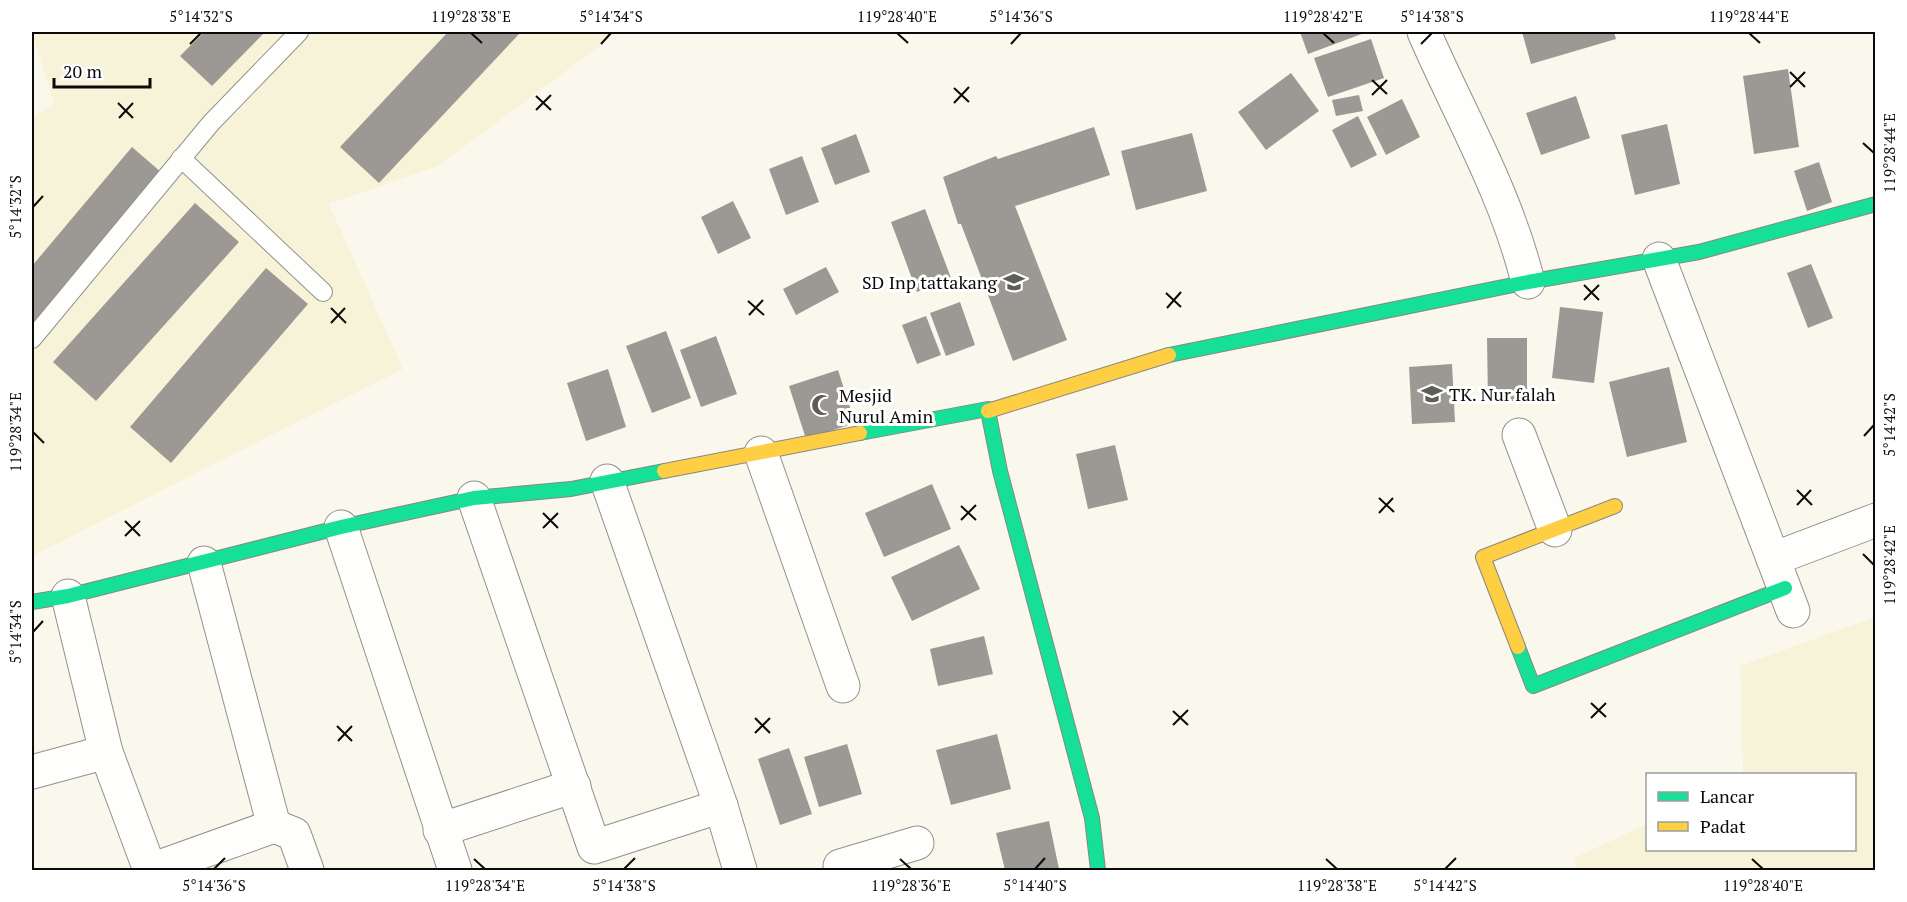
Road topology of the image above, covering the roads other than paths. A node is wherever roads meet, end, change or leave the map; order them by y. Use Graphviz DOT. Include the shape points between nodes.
graph roads {
  1 [pos="299,32"];
  2 [pos="1424,32"];
  3 [pos="181,158"];
  4 [pos="1875,204"];
  5 [pos="1659,259"];
  6 [pos="1528,282"];
  7 [pos="322,292"];
  8 [pos="32,339"];
  9 [pos="988,409"];
  10 [pos="1519,435"];
  11 [pos="761,453"];
  12 [pos="607,481"];
  13 [pos="474,498"];
  14 [pos="1615,506"];
  15 [pos="1875,519"];
  16 [pos="341,527"];
  17 [pos="1555,530"];
  18 [pos="204,563"];
  19 [pos="1784,586"];
  20 [pos="68,596"];
  21 [pos="32,602"];
  22 [pos="843,686"];
  23 [pos="106,752"];
  24 [pos="32,772"];
  25 [pos="574,786"];
  26 [pos="721,806"];
  27 [pos="274,826"];
  28 [pos="440,830"];
  29 [pos="917,843"];
  30 [pos="598,859"];
  31 [pos="836,869"];
  32 [pos="150,870"];
  33 [pos="307,870"];
  34 [pos="455,870"];
  35 [pos="740,870"];
  36 [pos="1098,870"];
  1 -- 3 [label="lane"];
  2 -- 6 [label="street" via="1484,157 1517,238"];
  3 -- 7 [label="lane"];
  3 -- 8 [label="lane"];
  4 -- 5 [label="street" via="1699,252"];
  5 -- 6 [label="street"];
  5 -- 19 [label="street"];
  6 -- 9 [label="street" via="1172,354"];
  9 -- 11 [label="street"];
  9 -- 36 [label="street" via="1031,594 1092,818"];
  10 -- 17 [label="street"];
  11 -- 12 [label="street"];
  11 -- 22 [label="street"];
  12 -- 13 [label="street" via="571,489"];
  12 -- 26 [label="street"];
  13 -- 16 [label="street"];
  13 -- 25 [label="street"];
  14 -- 17 [label="street"];
  15 -- 19 [label="street"];
  16 -- 18 [label="street"];
  16 -- 28 [label="street"];
  17 -- 19 [label="street" via="1483,557 1533,686"];
  18 -- 20 [label="street"];
  18 -- 27 [label="street"];
  20 -- 21 [label="street"];
  20 -- 23 [label="street"];
  23 -- 24 [label="street"];
  23 -- 32 [label="street"];
  25 -- 28 [label="street"];
  25 -- 30 [label="street"];
  26 -- 30 [label="street"];
  26 -- 35 [label="street"];
  27 -- 32 [label="street"];
  27 -- 33 [label="street" via="294,834"];
  28 -- 34 [label="street"];
  29 -- 31 [label="street"];
}
